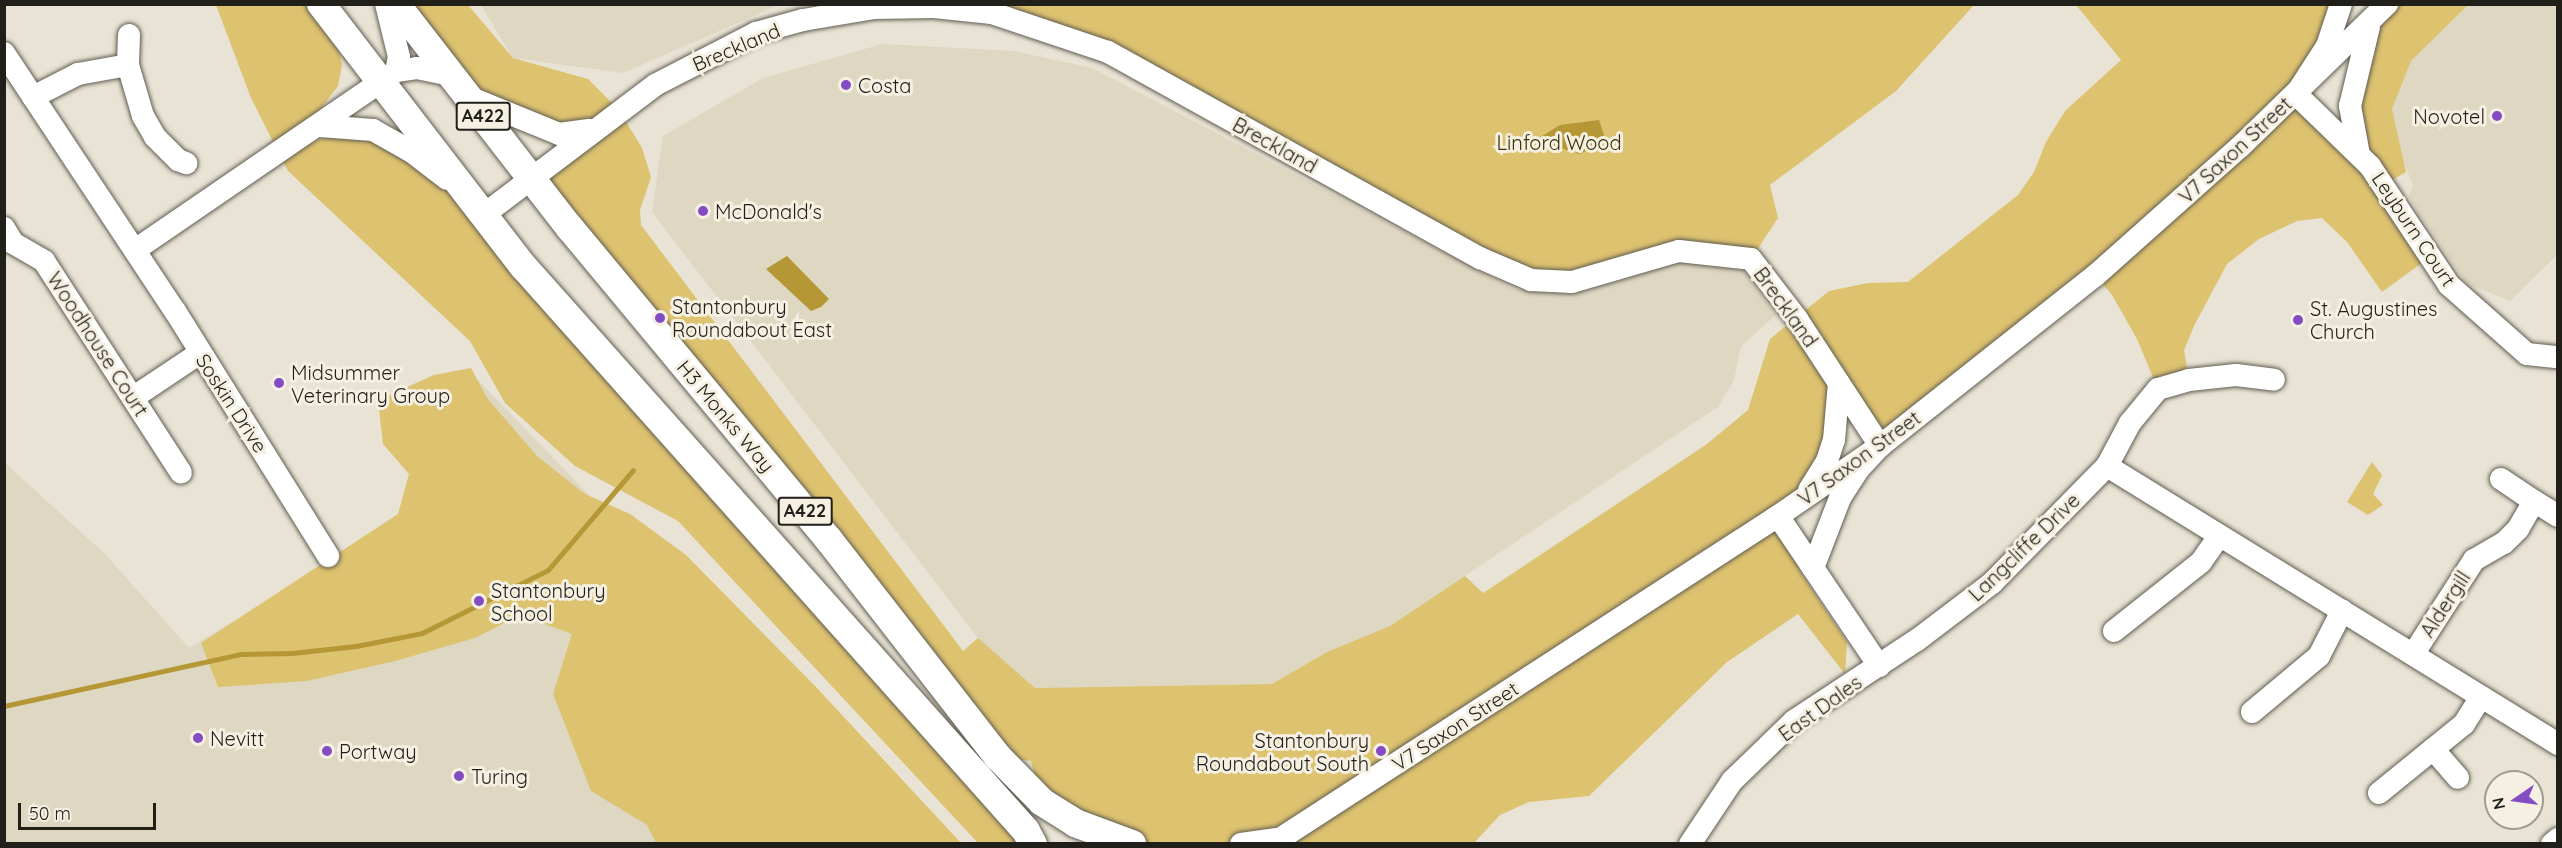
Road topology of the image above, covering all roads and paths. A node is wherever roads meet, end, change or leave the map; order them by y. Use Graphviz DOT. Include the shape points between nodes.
graph roads {
  1 [pos="321,4"];
  2 [pos="386,4"];
  3 [pos="396,4"];
  4 [pos="2341,4"];
  5 [pos="2379,12"];
  6 [pos="129,35"];
  7 [pos="4,52"];
  8 [pos="128,65"];
  9 [pos="388,76"];
  10 [pos="458,86"];
  11 [pos="2296,94"];
  12 [pos="33,98"];
  13 [pos="320,126"];
  14 [pos="592,130"];
  15 [pos="2358,154"];
  16 [pos="179,165"];
  17 [pos="530,177"];
  18 [pos="461,189"];
  19 [pos="482,216"];
  20 [pos="7,240"];
  21 [pos="135,250"];
  22 [pos="200,353"];
  23 [pos="2558,357"];
  24 [pos="2274,380"];
  25 [pos="1839,383"];
  26 [pos="134,397"];
  27 [pos="1880,446"];
  28 [pos="2107,466"];
  29 [pos="168,467"];
  30 [pos="2501,479"];
  31 [pos="1805,496"];
  32 [pos="2534,501"];
  33 [pos="1778,516"];
  34 [pos="2558,516"];
  35 [pos="2219,536"];
  36 [pos="328,556"];
  37 [pos="1813,568"];
  38 [pos="2342,611"];
  39 [pos="2114,631"];
  40 [pos="2414,653"];
  41 [pos="1879,666"];
  42 [pos="2481,697"];
  43 [pos="2252,712"];
  44 [pos="2558,744"];
  45 [pos="2433,749"];
  46 [pos="2458,778"];
  47 [pos="2379,793"];
  48 [pos="1281,838"];
  49 [pos="2558,839"];
  50 [pos="1033,843"];
  51 [pos="1132,843"];
  52 [pos="1241,843"];
  53 [pos="1690,843"];
  54 [pos="2552,843"];
  1 -- 9 [label="main road, A422"];
  2 -- 9 [label="street" via="399,57"];
  3 -- 10 [label="main road, H3 Monks Way / A422"];
  4 -- 11 [label="street" via="2327,46"];
  5 -- 11 [label="street, V7 Saxon Street"];
  5 -- 15 [label="street, Leyburn Court" via="2350,106"];
  6 -- 8 [label="street"];
  7 -- 12 [label="street, Soskin Drive"];
  8 -- 12 [label="street" via="78,74"];
  8 -- 16 [label="street" via="143,116 154,137"];
  9 -- 10 [label="street" via="417,68"];
  9 -- 13 [label="street"];
  9 -- 18 [label="main road, A422"];
  10 -- 14 [label="street, Breckland" via="528,124 559,134"];
  10 -- 17 [label="main road, H3 Monks Way / A422"];
  11 -- 15 [label="street, Leyburn Court"];
  11 -- 27 [label="street, V7 Saxon Street" via="2190,192 2010,346"];
  12 -- 21 [label="street, Soskin Drive"];
  13 -- 18 [label="street" via="374,130 412,152"];
  13 -- 21 [label="street"];
  14 -- 17 [label="street, Breckland"];
  14 -- 25 [label="street, Breckland" via="655,85 756,33 873,8 934,7 992,13 1108,52 1480,258 1531,280 1572,282 1679,250 1751,259"];
  15 -- 23 [label="street, Leyburn Court" via="2384,185 2449,285 2527,354"];
  17 -- 19 [label="street, Breckland"];
  17 -- 51 [label="main road, H3 Monks Way / A422" via="829,540 998,757 1042,802 1075,823"];
  18 -- 19 [label="main road, A422"];
  19 -- 50 [label="main road, A422"];
  20 -- 26 [label="street, Woodhouse Court" via="44,261"];
  21 -- 22 [label="street, Soskin Drive"];
  22 -- 26 [label="street"];
  22 -- 36 [label="street, Soskin Drive"];
  24 -- 28 [label="street, Langcliffe Drive" via="2236,375 2189,380 2158,389 2130,423"];
  25 -- 27 [label="street, Breckland"];
  25 -- 31 [label="street" via="1834,440 1827,461"];
  26 -- 29 [label="street, Woodhouse Court"];
  27 -- 31 [label="street, V7 Saxon Street"];
  27 -- 37 [label="street" via="1840,498"];
  28 -- 35 [label="street"];
  28 -- 41 [label="street, Langcliffe Drive" via="1992,583"];
  30 -- 32 [label="street"];
  31 -- 33 [label="street, V7 Saxon Street"];
  32 -- 34 [label="street"];
  32 -- 40 [label="street, Aldergill" via="2504,543 2474,561"];
  33 -- 37 [label="street, East Dales"];
  33 -- 48 [label="street, V7 Saxon Street"];
  35 -- 38 [label="street"];
  35 -- 39 [label="street" via="2201,562"];
  37 -- 41 [label="street, East Dales"];
  38 -- 40 [label="street"];
  38 -- 43 [label="street" via="2319,656"];
  40 -- 42 [label="street"];
  41 -- 53 [label="street, East Dales" via="1794,721 1732,781"];
  42 -- 44 [label="street"];
  42 -- 45 [label="street" via="2464,724"];
  45 -- 46 [label="street"];
  45 -- 47 [label="street"];
  48 -- 52 [label="street, V7 Saxon Street"];
  49 -- 54 [label="street"];
}
